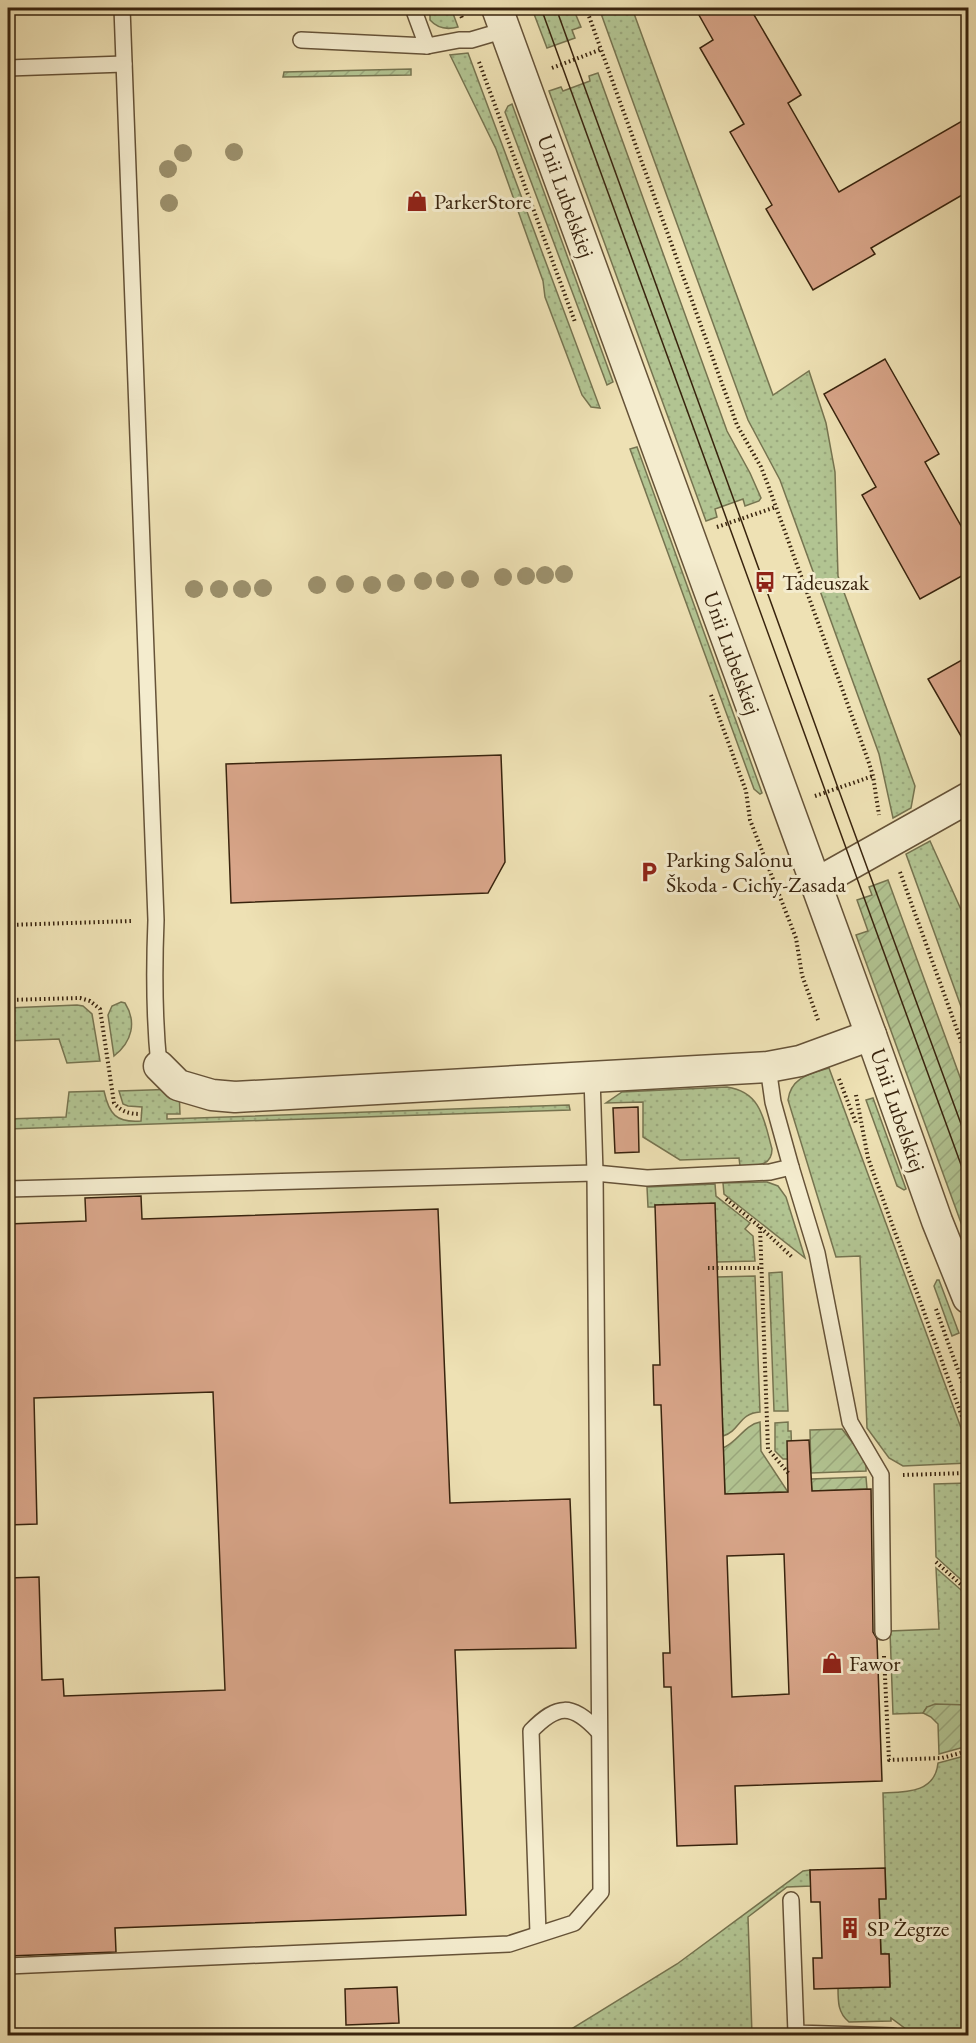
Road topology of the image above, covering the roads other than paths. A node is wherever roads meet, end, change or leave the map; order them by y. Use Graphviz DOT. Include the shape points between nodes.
graph roads {
  1 [pos="122,8"];
  2 [pos="413,8"];
  3 [pos="501,19"];
  4 [pos="301,40"];
  5 [pos="427,46"];
  6 [pos="124,64"];
  7 [pos="8,68"];
  8 [pos="969,798"];
  9 [pos="815,884"];
  10 [pos="871,1035"];
  11 [pos="159,1066"];
  12 [pos="768,1067"];
  13 [pos="592,1077"];
  14 [pos="792,1167"];
  15 [pos="595,1173"];
  16 [pos="8,1189"];
  17 [pos="969,1298"];
  18 [pos="883,1632"];
  19 [pos="598,1731"];
  20 [pos="791,1900"];
  21 [pos="538,1933"];
  22 [pos="8,1966"];
  23 [pos="893,2036"];
  1 -- 6 [label="lane"];
  2 -- 5 [label="lane"];
  3 -- 5 [label="lane" via="471,40"];
  3 -- 9 [label="street, Unii Lubelskiej"];
  4 -- 5 [label="lane"];
  6 -- 7 [label="lane"];
  6 -- 11 [label="lane"];
  8 -- 9 [label="street"];
  9 -- 10 [label="street, Unii Lubelskiej"];
  10 -- 12 [label="street" via="800,1061"];
  10 -- 17 [label="street, Unii Lubelskiej" via="937,1221"];
  11 -- 13 [label="street" via="178,1085 236,1097"];
  12 -- 13 [label="street"];
  12 -- 14 [label="lane" via="773,1102"];
  13 -- 15 [label="lane"];
  14 -- 15 [label="lane" via="770,1172 647,1178"];
  14 -- 18 [label="lane" via="817,1253 850,1422 881,1475"];
  15 -- 16 [label="lane"];
  15 -- 19 [label="lane"];
  19 -- 21 [label="lane" via="601,1892 574,1923"];
  19 -- 21 [label="lane" via="577,1713 560,1710 546,1715 531,1731"];
  20 -- 23 [label="lane" via="796,2033"];
  21 -- 22 [label="lane" via="509,1944"];
}
